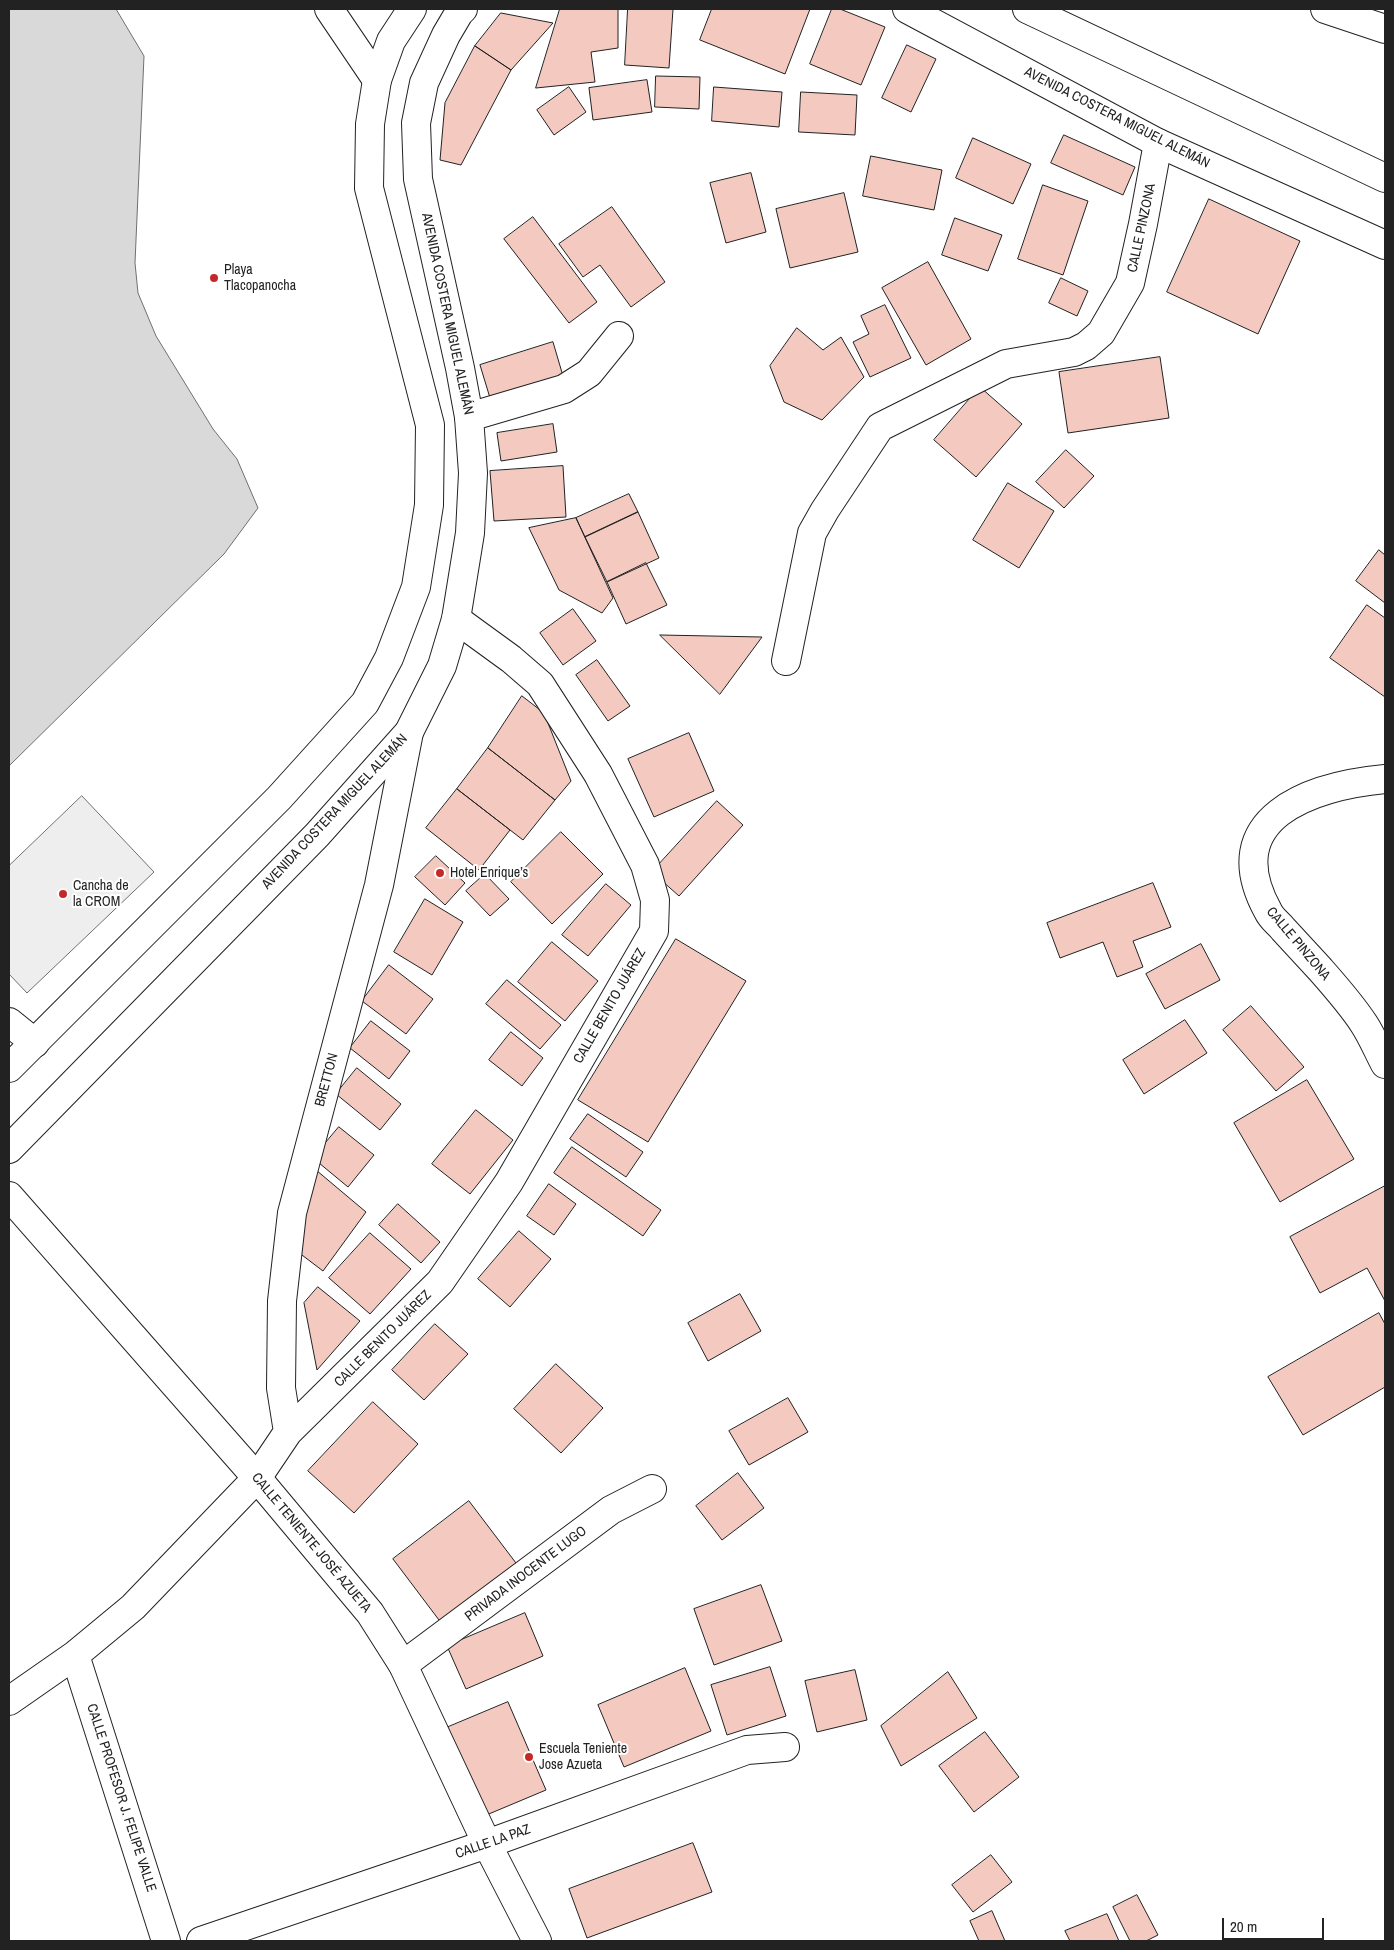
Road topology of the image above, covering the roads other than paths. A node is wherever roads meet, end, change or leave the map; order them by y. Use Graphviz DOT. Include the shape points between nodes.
graph roads {
  1 [pos="329,9"];
  2 [pos="412,9"];
  3 [pos="463,9"];
  4 [pos="907,9"];
  5 [pos="1027,9"];
  6 [pos="1326,9"];
  7 [pos="1385,30"];
  8 [pos="376,80"];
  9 [pos="1158,143"];
  10 [pos="1385,178"];
  11 [pos="1385,246"];
  12 [pos="619,336"];
  13 [pos="469,416"];
  14 [pos="456,619"];
  15 [pos="786,661"];
  16 [pos="409,732"];
  17 [pos="1385,779"];
  18 [pos="9,1022"];
  19 [pos="35,1042"];
  20 [pos="1385,1064"];
  21 [pos="9,1068"];
  22 [pos="9,1149"];
  23 [pos="9,1196"];
  24 [pos="288,1432"];
  25 [pos="257,1478"];
  26 [pos="652,1489"];
  27 [pos="75,1655"];
  28 [pos="404,1665"];
  29 [pos="9,1700"];
  30 [pos="785,1747"];
  31 [pos="487,1844"];
  32 [pos="166,1941"];
  33 [pos="201,1941"];
  34 [pos="537,1941"];
  1 -- 8 [label="street"];
  2 -- 8 [label="street" via="391,41"];
  3 -- 13 [label="street, AVENIDA COSTERA MIGUEL ALEMÁN" via="446,35 424,83 416,124 418,179"];
  4 -- 9 [label="street, AVENIDA COSTERA MIGUEL ALEMÁN"];
  5 -- 10 [label="street"];
  6 -- 7 [label="street"];
  8 -- 19 [label="street" via="370,124 369,188 430,425 429,506 416,587 389,658 365,702 279,798"];
  9 -- 11 [label="street, AVENIDA COSTERA MIGUEL ALEMÁN"];
  9 -- 15 [label="street, CALLE PINZONA" via="1130,283 1101,333 1074,352 1006,364 880,427 812,533"];
  12 -- 13 [label="street" via="589,372 564,389"];
  13 -- 14 [label="street, AVENIDA COSTERA MIGUEL ALEMÁN" via="473,473 470,533"];
  14 -- 16 [label="street, AVENIDA COSTERA MIGUEL ALEMÁN" via="442,666"];
  14 -- 24 [label="street, CALLE BENITO JUÁREZ" via="540,684 598,774 645,865 655,900 654,931 509,1182 440,1282"];
  16 -- 22 [label="street, AVENIDA COSTERA MIGUEL ALEMÁN" via="317,835"];
  16 -- 24 [label="street, BRETTON" via="379,885 292,1213 282,1301 281,1388"];
  17 -- 20 [label="street, CALLE PINZONA" via="1316,792 1280,810 1263,827 1253,866 1258,890 1269,914 1365,1024"];
  18 -- 19 [label="street"];
  19 -- 21 [label="street"];
  23 -- 25 [label="street, CALLE TENIENTE JOSÉ AZUETA"];
  24 -- 25 [label="street, CALLE BENITO JUÁREZ"];
  25 -- 27 [label="street, CALLE BENITO JUÁREZ" via="133,1607"];
  25 -- 28 [label="street, CALLE TENIENTE JOSÉ AZUETA" via="370,1613"];
  26 -- 28 [label="street, PRIVADA INOCENTE LUGO" via="611,1510"];
  27 -- 29 [label="street, CALLE BENITO JUÁREZ"];
  27 -- 32 [label="street, CALLE PROFESOR J. FELIPE VALLE"];
  28 -- 31 [label="street, CALLE TENIENTE JOSÉ AZUETA"];
  30 -- 31 [label="street, CALLE LA PAZ" via="747,1750"];
  31 -- 33 [label="street, CALLE LA PAZ"];
  31 -- 34 [label="street, CALLE TENIENTE JOSÉ AZUETA"];
}
